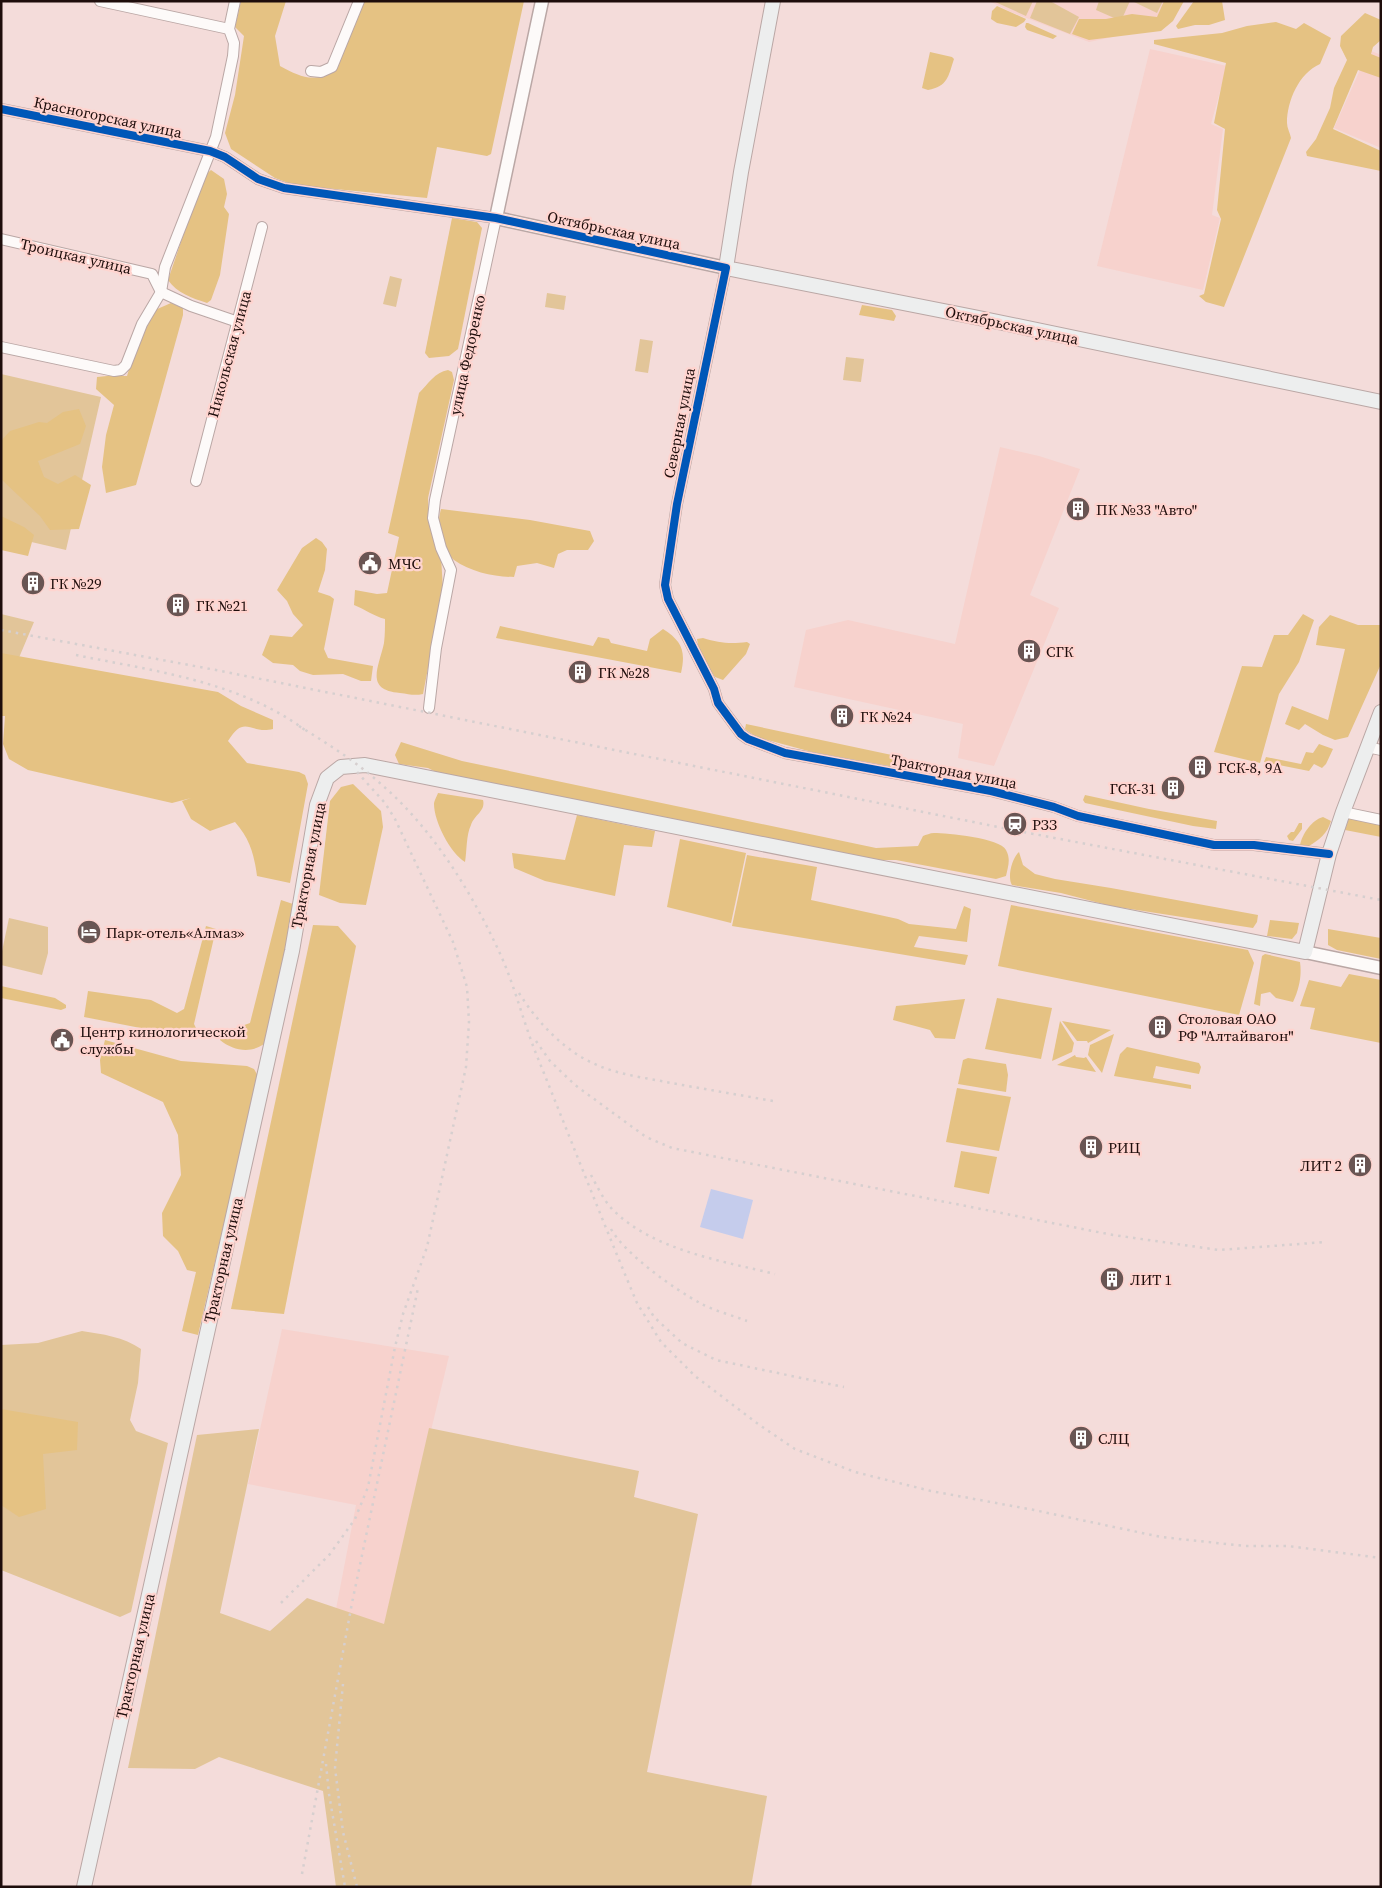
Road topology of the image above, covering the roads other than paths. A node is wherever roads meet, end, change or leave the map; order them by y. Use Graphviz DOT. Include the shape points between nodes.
graph roads {
  1 [pos="100,1"];
  2 [pos="235,1"];
  3 [pos="359,1"];
  4 [pos="542,1"];
  5 [pos="773,1"];
  6 [pos="229,29"];
  7 [pos="311,70"];
  8 [pos="1,109"];
  9 [pos="210,151"];
  10 [pos="496,218"];
  11 [pos="262,227"];
  12 [pos="1,239"];
  13 [pos="726,268"];
  14 [pos="161,292"];
  15 [pos="238,322"];
  16 [pos="1,347"];
  17 [pos="1381,402"];
  18 [pos="196,481"];
  19 [pos="665,585"];
  20 [pos="429,708"];
  21 [pos="1381,712"];
  22 [pos="1374,749"];
  23 [pos="1343,812"];
  24 [pos="1381,820"];
  25 [pos="1330,854"];
  26 [pos="1305,952"];
  27 [pos="1381,968"];
  28 [pos="84,1887"];
  1 -- 6 [label="street"];
  2 -- 6 [label="street"];
  3 -- 7 [label="street" via="332,67 321,72"];
  4 -- 10 [label="street, улица Федоренко"];
  5 -- 13 [label="main road, Северная улица"];
  6 -- 9 [label="street" via="234,43 233,56 216,137"];
  8 -- 9 [label="street, Красногорская улица"];
  9 -- 10 [label="street, Красногорская улица" via="258,179 284,188"];
  9 -- 14 [label="street" via="165,267"];
  10 -- 13 [label="street, Октябрьская улица"];
  10 -- 20 [label="street, улица Федоренко" via="435,500 433,518 451,570 436,648"];
  11 -- 15 [label="street, Никольская улица"];
  12 -- 14 [label="street, Троицкая улица" via="152,274"];
  13 -- 17 [label="main road, Октябрьская улица"];
  13 -- 19 [label="street, Северная улица" via="678,497"];
  14 -- 15 [label="street"];
  14 -- 16 [label="street" via="121,370"];
  15 -- 18 [label="street, Никольская улица"];
  19 -- 25 [label="street, Тракторная улица" via="668,599 718,703 748,739 785,753 991,791 1078,816 1214,845 1254,845"];
  21 -- 22 [label="main road"];
  22 -- 23 [label="main road"];
  23 -- 24 [label="street"];
  23 -- 25 [label="main road"];
  25 -- 26 [label="main road"];
  26 -- 27 [label="street, Тракторная улица"];
  26 -- 28 [label="main road, Тракторная улица" via="365,765 341,767 327,778 317,805 292,951"];
}
